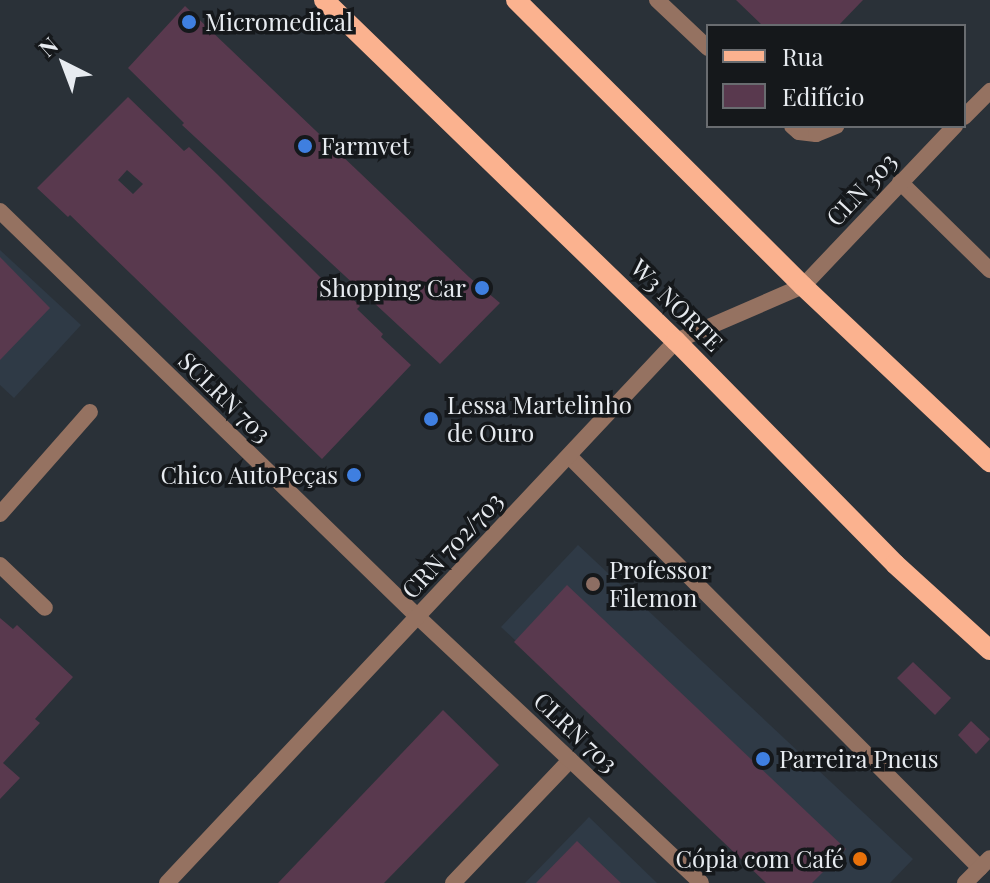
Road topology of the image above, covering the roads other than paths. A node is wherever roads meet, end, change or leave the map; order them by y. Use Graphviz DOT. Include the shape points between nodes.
graph roads {
  1 [pos="324,0"];
  2 [pos="516,0"];
  3 [pos="657,0"];
  4 [pos="706,46"];
  5 [pos="990,91"];
  6 [pos="966,115"];
  7 [pos="794,128"];
  8 [pos="831,128"];
  9 [pos="953,128"];
  10 [pos="900,182"];
  11 [pos="0,211"];
  12 [pos="990,270"];
  13 [pos="803,286"];
  14 [pos="676,341"];
  15 [pos="90,412"];
  16 [pos="569,456"];
  17 [pos="990,462"];
  18 [pos="0,514"];
  19 [pos="0,565"];
  20 [pos="45,608"];
  21 [pos="418,617"];
  22 [pos="990,650"];
  23 [pos="570,760"];
  24 [pos="985,863"];
  25 [pos="167,883"];
  26 [pos="453,883"];
  27 [pos="701,883"];
  28 [pos="965,883"];
  1 -- 14 [label="main road, W3 NORTE"];
  2 -- 13 [label="main road"];
  3 -- 4 [label="street"];
  5 -- 6 [label="street"];
  7 -- 8 [label="street" via="816,134"];
  9 -- 10 [label="street, CLN 303"];
  10 -- 12 [label="street"];
  10 -- 13 [label="street, CLN 303"];
  11 -- 21 [label="street, SCLRN 703"];
  13 -- 14 [label="street, CRN 702/703"];
  13 -- 17 [label="main road"];
  14 -- 16 [label="street, CRN 702/703"];
  14 -- 22 [label="main road, W3 NORTE" via="895,564"];
  15 -- 18 [label="street"];
  16 -- 21 [label="street, CRN 702/703"];
  16 -- 24 [label="street"];
  19 -- 20 [label="street"];
  21 -- 23 [label="street, CLRN 703"];
  21 -- 25 [label="street, CRN 702/703"];
  23 -- 26 [label="street"];
  23 -- 27 [label="street, CLRN 703"];
  24 -- 28 [label="street"];
}
